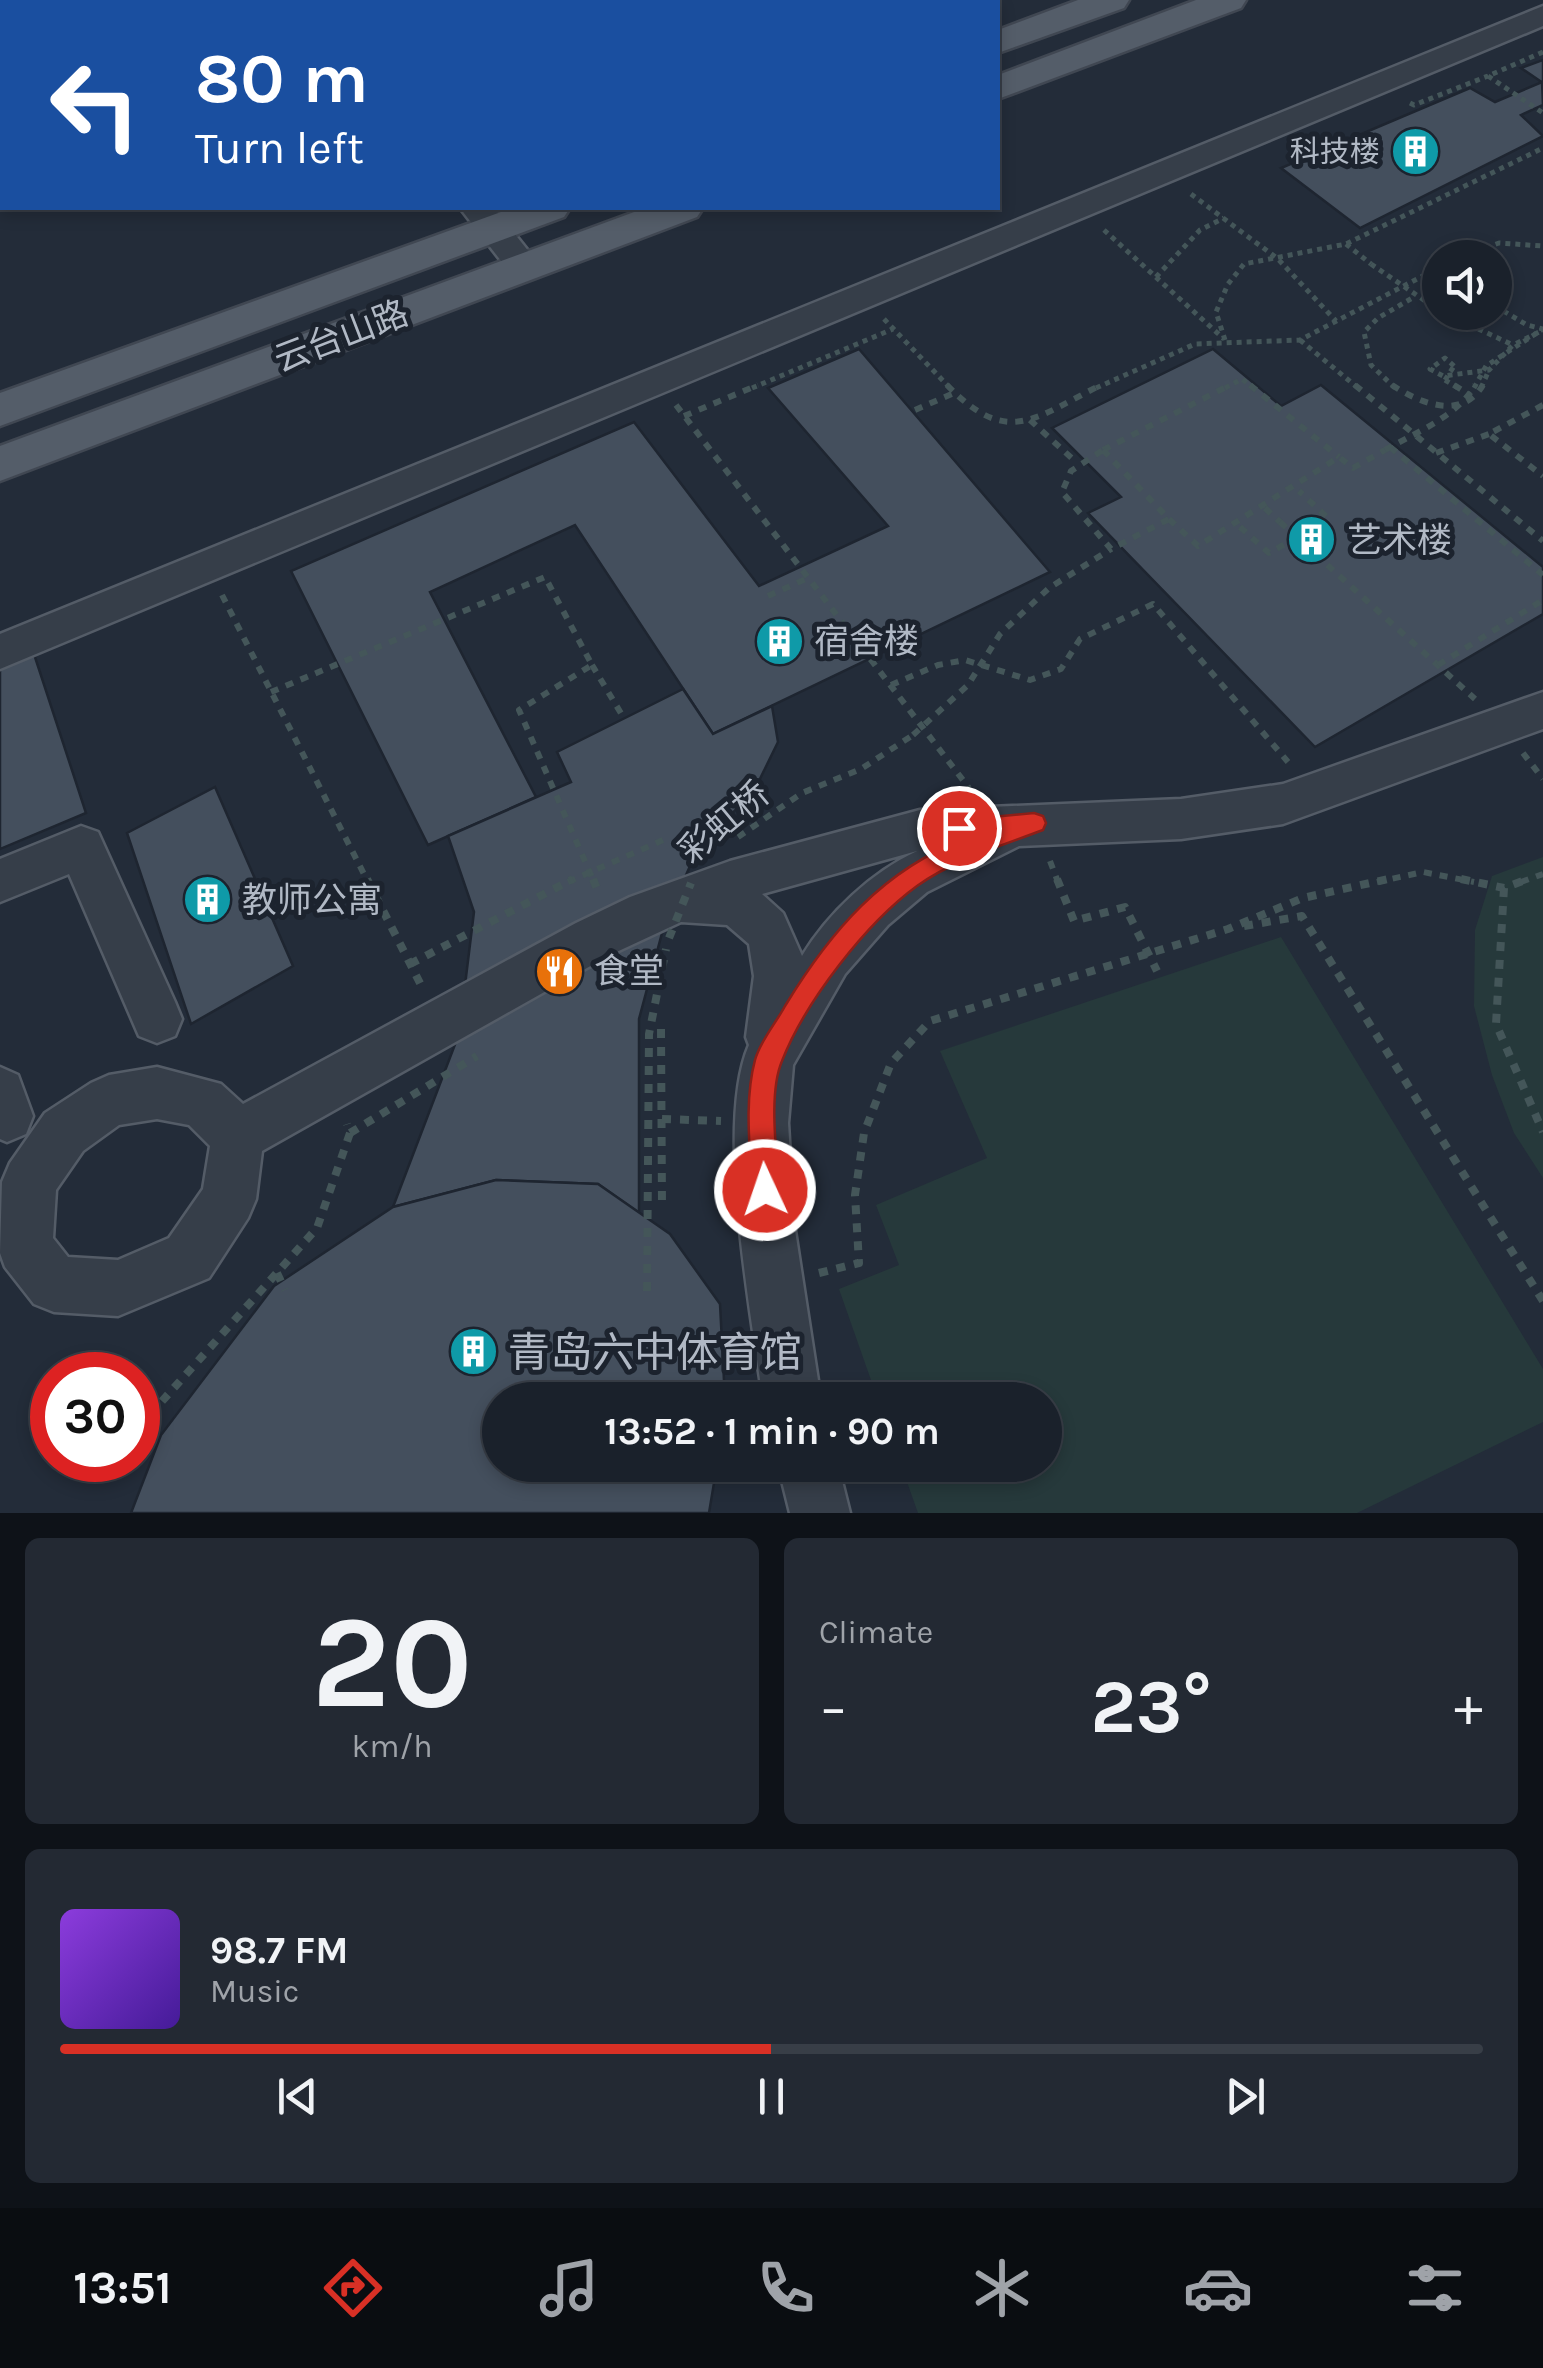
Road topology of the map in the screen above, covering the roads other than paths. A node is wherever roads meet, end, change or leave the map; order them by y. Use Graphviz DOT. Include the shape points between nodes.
graph roads {
  1 [pos="1111,0"];
  2 [pos="1228,0"];
  3 [pos="1543,15"];
  4 [pos="1000,41"];
  5 [pos="1000,87"];
  6 [pos="537,210"];
  7 [pos="677,210"];
  8 [pos="485,218"];
  9 [pos="524,268"];
  10 [pos="0,410"];
  11 [pos="0,464"];
  12 [pos="0,652"];
  13 [pos="1523,717"];
  14 [pos="1016,825"];
  15 [pos="0,880"];
  16 [pos="631,922"];
  17 [pos="157,1019"];
  18 [pos="768,1060"];
  19 [pos="238,1136"];
  20 [pos="13,1253"];
  21 [pos="789,1382"];
  1 -- 4 [label="main road"];
  2 -- 5 [label="main road"];
  3 -- 12 [label="street"];
  6 -- 8 [label="main road, 云台山路"];
  7 -- 9 [label="main road, 云台山路"];
  8 -- 9 [label="street"];
  8 -- 10 [label="main road, 云台山路"];
  9 -- 11 [label="main road, 云台山路"];
  13 -- 14 [label="street" via="1283,804 1180,819"];
  14 -- 16 [label="street" via="920,830 730,882"];
  14 -- 18 [label="street" via="910,877 872,910 828,958"];
  15 -- 17 [label="street" via="81,847"];
  16 -- 18 [label="street" via="701,900 733,901 762,922 778,957"];
  16 -- 19 [label="street"];
  18 -- 21 [label="street" via="762,1123 767,1224"];
  19 -- 20 [label="street" via="229,1199 189,1258 118,1288 54,1284"];
  19 -- 20 [label="street" via="204,1102 158,1093 109,1102 64,1132 30,1182"];
}
